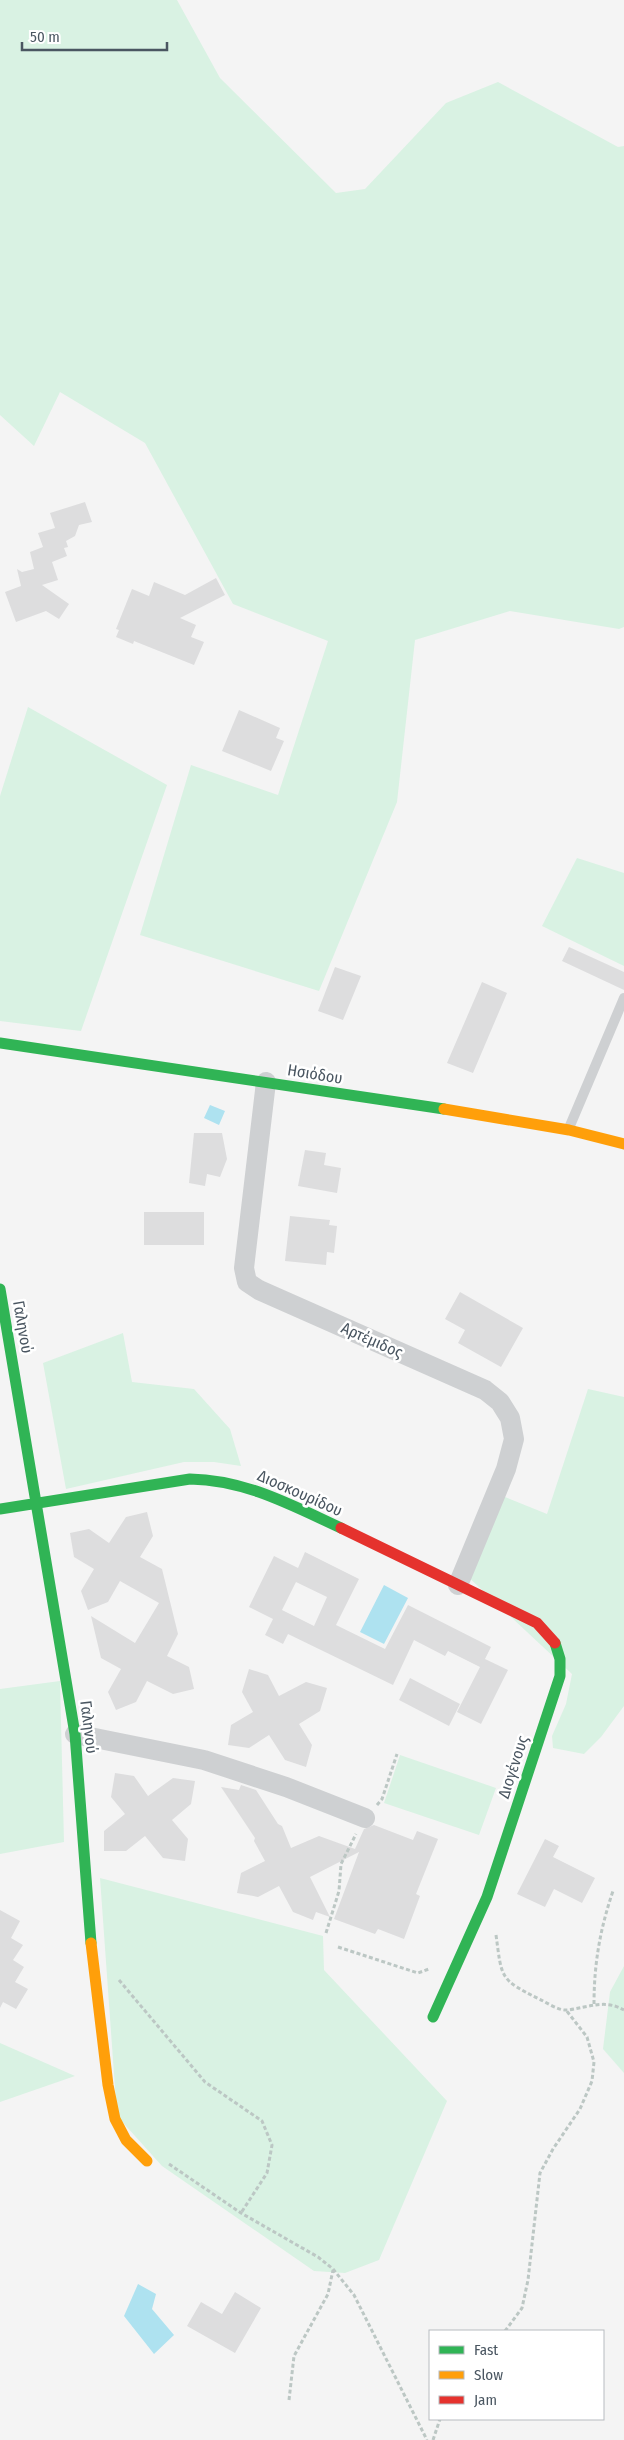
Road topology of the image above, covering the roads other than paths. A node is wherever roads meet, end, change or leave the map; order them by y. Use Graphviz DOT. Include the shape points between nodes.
graph roads {
  1 [pos="624,998"];
  2 [pos="0,1042"];
  3 [pos="266,1082"];
  4 [pos="569,1130"];
  5 [pos="624,1144"];
  6 [pos="0,1289"];
  7 [pos="37,1503"];
  8 [pos="0,1509"];
  9 [pos="458,1585"];
  10 [pos="558,1645"];
  11 [pos="75,1734"];
  12 [pos="365,1818"];
  13 [pos="434,2017"];
  14 [pos="147,2161"];
  1 -- 4 [label="lane"];
  2 -- 3 [label="street, Ησιόδου"];
  3 -- 4 [label="street, Ησιόδου"];
  3 -- 9 [label="street, Αρτέμιδος" via="244,1268 247,1282 485,1390 500,1402 510,1418 514,1439 506,1469"];
  4 -- 5 [label="street, Ησιόδου"];
  6 -- 7 [label="street, Γαληνού"];
  7 -- 8 [label="street, Διοσκουρίδου"];
  7 -- 9 [label="street, Διοσκουρίδου" via="190,1479 234,1483 269,1494"];
  7 -- 11 [label="street, Γαληνού"];
  9 -- 10 [label="street, Διοσκουρίδου" via="537,1623"];
  10 -- 13 [label="street, Διογένους" via="560,1676 487,1897"];
  11 -- 12 [label="street" via="204,1760"];
  11 -- 14 [label="street, Γαληνού" via="92,1950 108,2085 115,2119 126,2140"];
}
